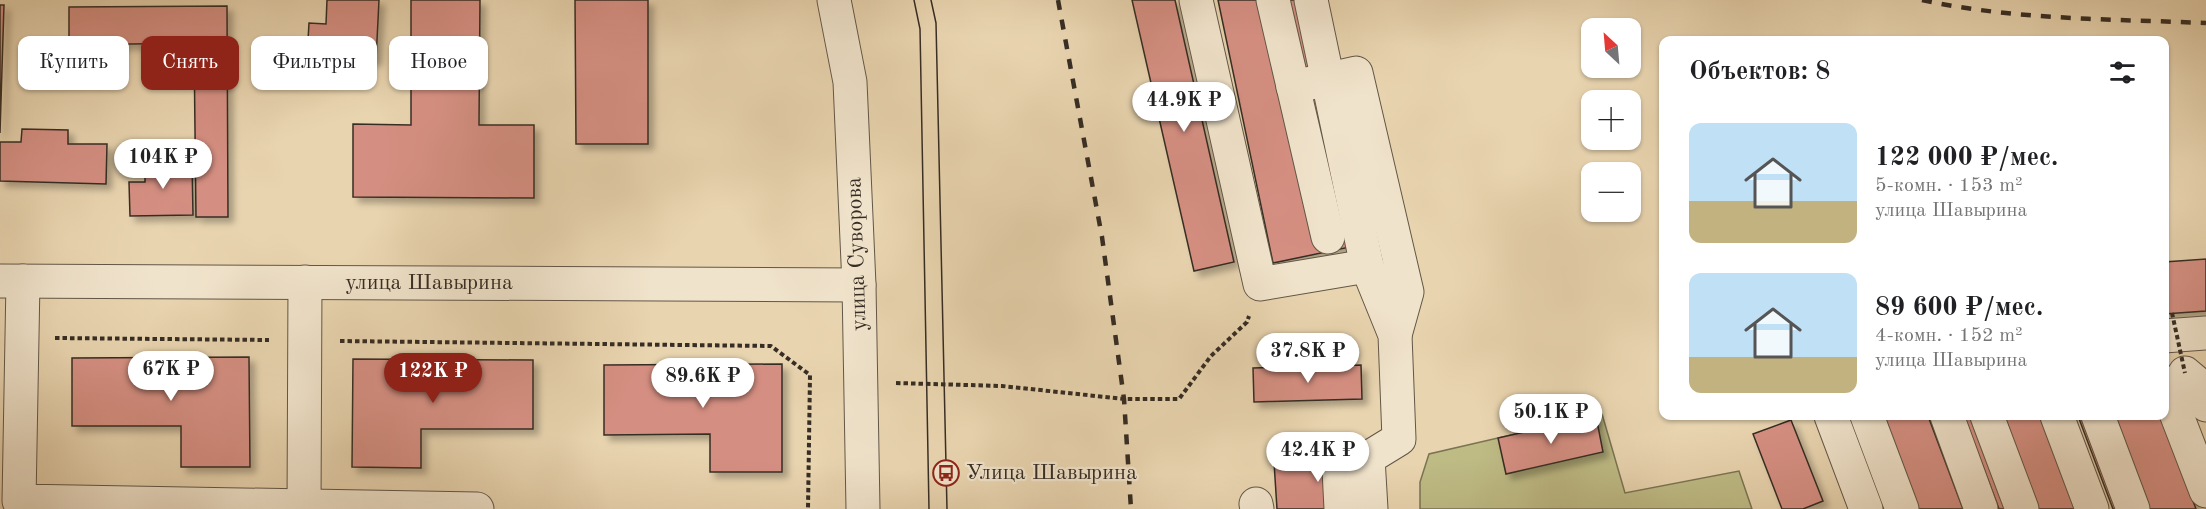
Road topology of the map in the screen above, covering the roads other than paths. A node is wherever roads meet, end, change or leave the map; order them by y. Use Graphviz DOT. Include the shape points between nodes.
graph roads {
  1 [pos="834,0"];
  2 [pos="1196,0"];
  3 [pos="1273,0"];
  4 [pos="1311,0"];
  5 [pos="1293,87"];
  6 [pos="1328,237"];
  7 [pos="1368,266"];
  8 [pos="11,281"];
  9 [pos="305,282"];
  10 [pos="859,285"];
  11 [pos="2169,324"];
  12 [pos="2206,333"];
  13 [pos="1395,335"];
  14 [pos="2175,378"];
  15 [pos="2206,405"];
  16 [pos="1833,420"];
  17 [pos="1869,420"];
  18 [pos="1948,420"];
  19 [pos="1989,420"];
  20 [pos="2059,420"];
  21 [pos="2100,420"];
  22 [pos="1339,469"];
  23 [pos="2206,491"];
  24 [pos="304,507"];
  25 [pos="477,509"];
  26 [pos="863,509"];
  27 [pos="1341,509"];
  28 [pos="1371,509"];
  29 [pos="1866,509"];
  30 [pos="1902,509"];
  31 [pos="1981,509"];
  32 [pos="2022,509"];
  33 [pos="2092,509"];
  34 [pos="2133,509"];
  1 -- 10 [label="street, улица Суворова" via="850,82"];
  2 -- 7 [label="street" via="1260,284"];
  3 -- 5 [label="street"];
  4 -- 7 [label="street"];
  5 -- 6 [label="street"];
  5 -- 13 [label="street" via="1356,73 1407,292"];
  7 -- 13 [label="street"];
  8 -- 9 [label="street, улица Шавырина"];
  8 -- 24 [label="street" via="22,338 19,501"];
  9 -- 10 [label="street, улица Шавырина"];
  9 -- 24 [label="street"];
  10 -- 26 [label="street, улица Суворова"];
  11 -- 12 [label="street"];
  13 -- 28 [label="street" via="1399,439 1368,458"];
  14 -- 15 [label="street" via="2198,384"];
  14 -- 23 [label="street"];
  16 -- 29 [label="street"];
  17 -- 30 [label="street"];
  18 -- 31 [label="street"];
  19 -- 32 [label="street"];
  20 -- 33 [label="street"];
  21 -- 34 [label="street"];
  22 -- 27 [label="street"];
  24 -- 25 [label="street"];
}
